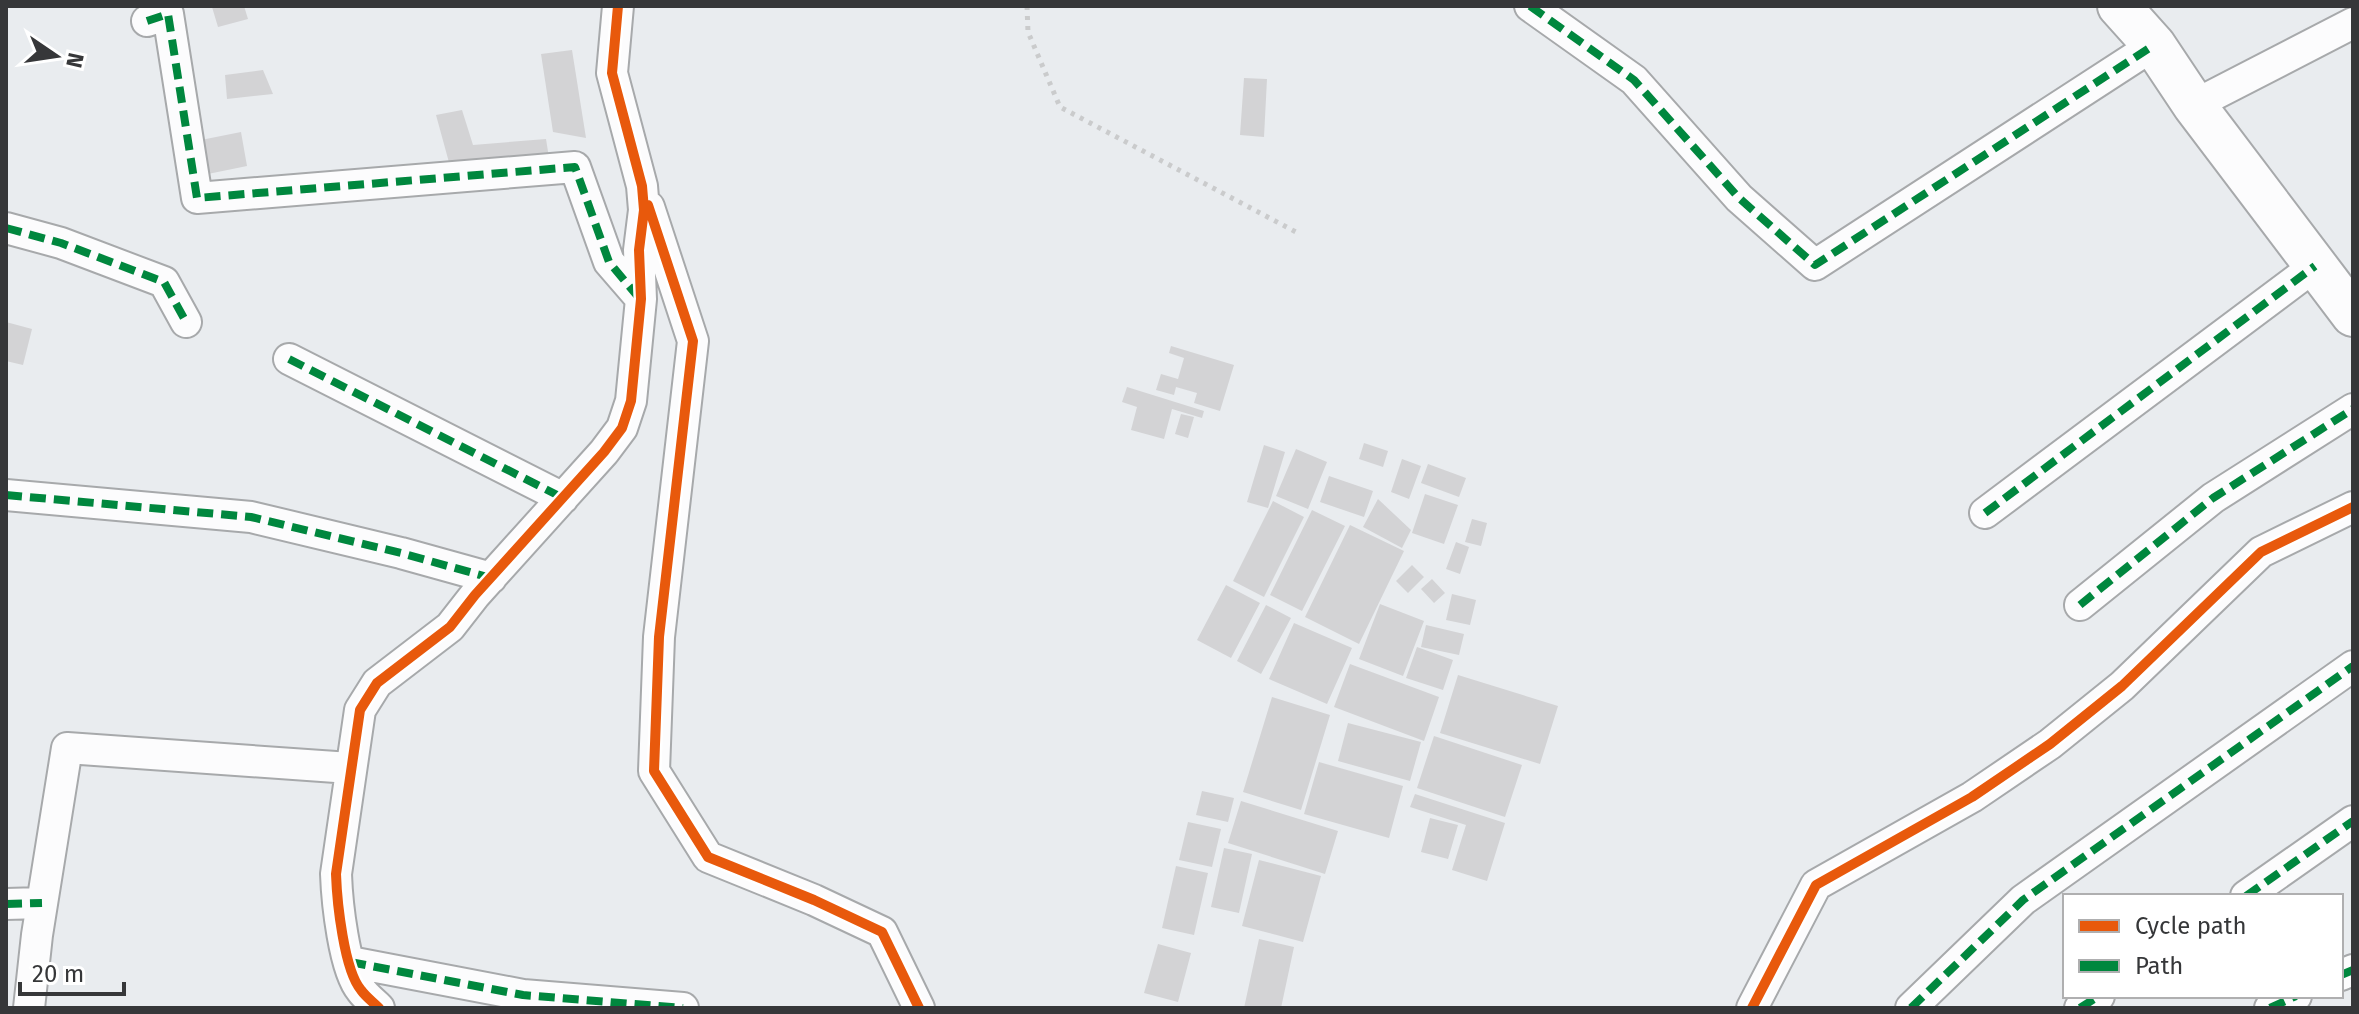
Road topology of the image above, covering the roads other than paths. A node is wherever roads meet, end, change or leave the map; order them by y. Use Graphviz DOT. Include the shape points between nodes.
graph roads {
  1 [pos="618,6"];
  2 [pos="1530,6"];
  3 [pos="2119,6"];
  4 [pos="147,21"];
  5 [pos="2353,23"];
  6 [pos="2154,45"];
  7 [pos="2194,105"];
  8 [pos="642,186"];
  9 [pos="6,228"];
  10 [pos="2315,266"];
  11 [pos="641,299"];
  12 [pos="2353,315"];
  13 [pos="186,322"];
  14 [pos="289,359"];
  15 [pos="2353,409"];
  16 [pos="6,495"];
  17 [pos="563,498"];
  18 [pos="2353,507"];
  19 [pos="1985,513"];
  20 [pos="491,578"];
  21 [pos="2080,605"];
  22 [pos="2353,666"];
  23 [pos="350,768"];
  24 [pos="2353,821"];
  25 [pos="2249,894"];
  26 [pos="42,903"];
  27 [pos="6,904"];
  28 [pos="350,962"];
  29 [pos="2292,998"];
  30 [pos="29,1008"];
  31 [pos="379,1008"];
  32 [pos="683,1008"];
  33 [pos="919,1008"];
  34 [pos="1752,1008"];
  35 [pos="1911,1008"];
  36 [pos="2270,1008"];
  1 -- 8 [label="street" via="612,73"];
  2 -- 6 [label="street" via="1634,80 1739,198 1815,265"];
  3 -- 6 [label="street"];
  4 -- 11 [label="street" via="168,14 197,198 575,167 609,262"];
  5 -- 7 [label="street"];
  6 -- 7 [label="street"];
  7 -- 10 [label="street"];
  8 -- 11 [label="street"];
  8 -- 33 [label="street" via="693,341 659,637 654,771 708,857 882,932"];
  9 -- 13 [label="street" via="164,282"];
  10 -- 12 [label="street"];
  10 -- 19 [label="street"];
  11 -- 17 [label="street" via="631,401 622,428"];
  14 -- 17 [label="street"];
  15 -- 21 [label="street" via="2213,498"];
  16 -- 20 [label="street" via="251,517"];
  17 -- 20 [label="street"];
  18 -- 34 [label="street" via="2261,552 2122,686 2050,744 1972,797 1816,885"];
  20 -- 23 [label="street" via="450,627 377,683 360,710"];
  22 -- 35 [label="street" via="2023,900"];
  23 -- 26 [label="street" via="67,748"];
  23 -- 28 [label="street" via="336,874"];
  24 -- 25 [label="street"];
  26 -- 27 [label="street"];
  26 -- 30 [label="street"];
  28 -- 31 [label="street" via="359,988"];
  28 -- 32 [label="street" via="523,995"];
  29 -- 36 [label="street"];
}
